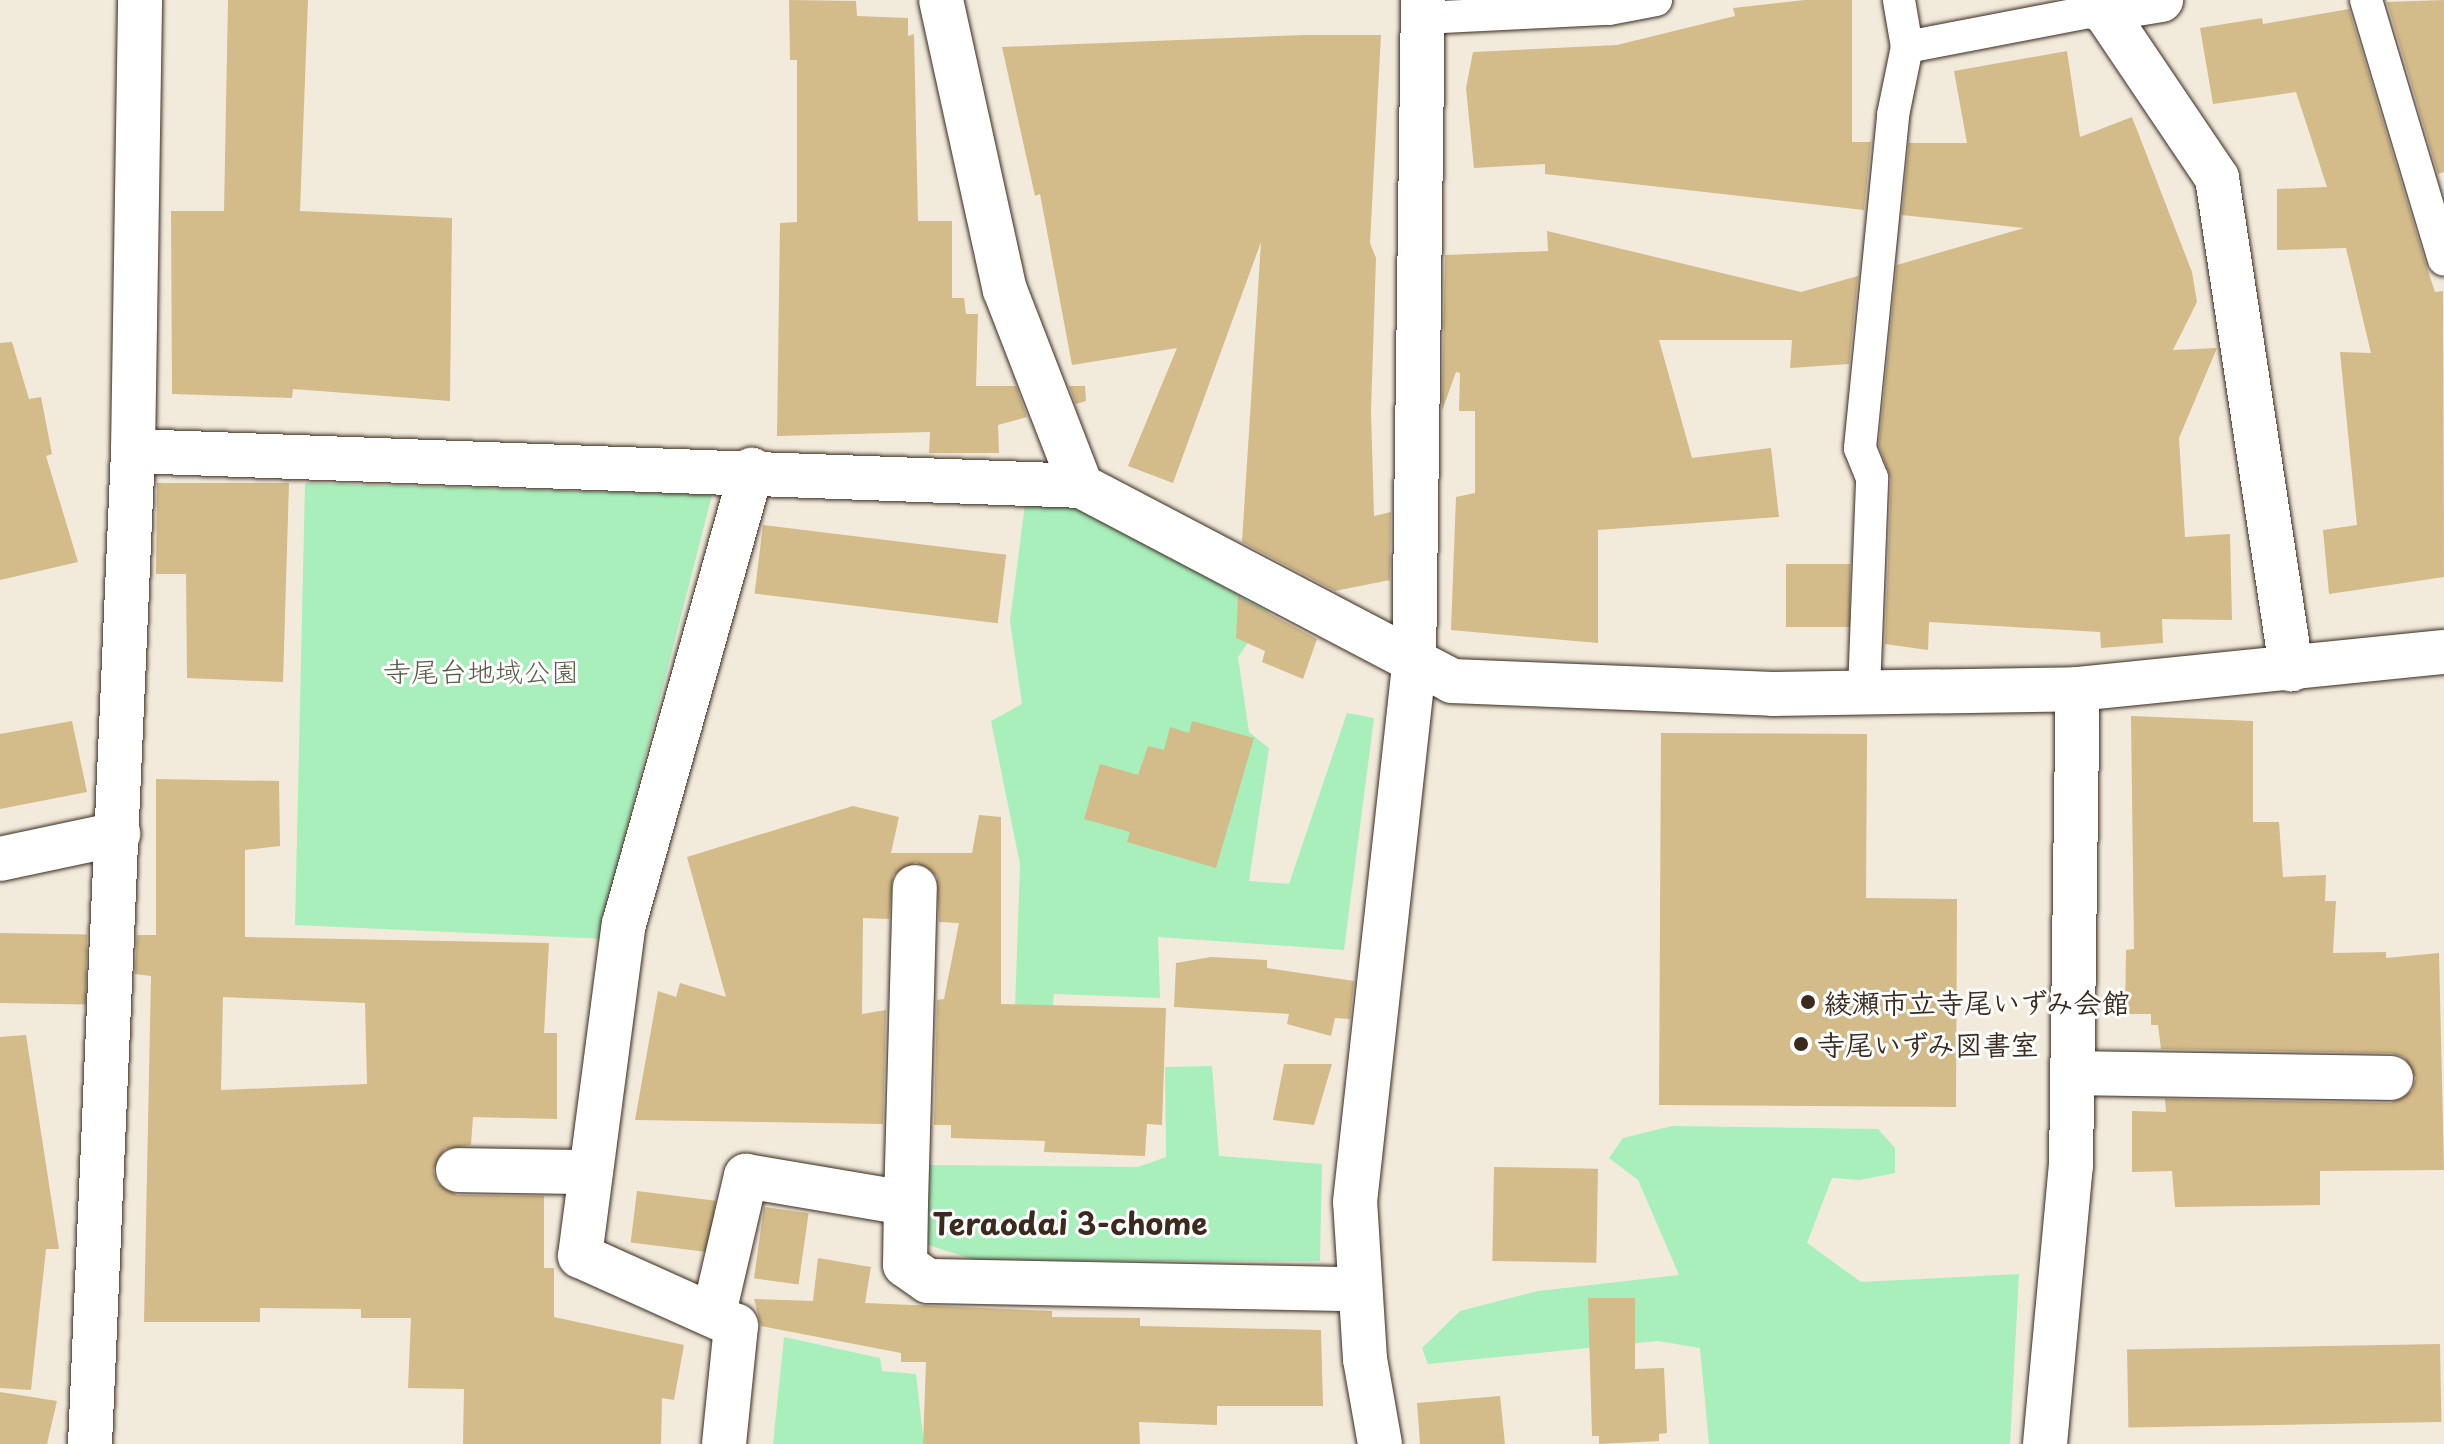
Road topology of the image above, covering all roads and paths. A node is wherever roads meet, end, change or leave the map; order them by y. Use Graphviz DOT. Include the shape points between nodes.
graph roads {
  1 [pos="140,0"];
  2 [pos="941,0"];
  3 [pos="1656,0"];
  4 [pos="1899,0"];
  5 [pos="2161,0"];
  6 [pos="2366,0"];
  7 [pos="2099,5"];
  8 [pos="1423,9"];
  9 [pos="1907,47"];
  10 [pos="2444,260"];
  11 [pos="133,451"];
  12 [pos="752,470"];
  13 [pos="1081,486"];
  14 [pos="2444,652"];
  15 [pos="1414,666"];
  16 [pos="2291,669"];
  17 [pos="2078,689"];
  18 [pos="1864,691"];
  19 [pos="118,834"];
  20 [pos="0,859"];
  21 [pos="915,887"];
  22 [pos="2073,1073"];
  23 [pos="2391,1078"];
  24 [pos="458,1170"];
  25 [pos="589,1172"];
  26 [pos="906,1203"];
  27 [pos="1359,1289"];
  28 [pos="714,1313"];
  29 [pos="90,1444"];
  30 [pos="724,1444"];
  31 [pos="1380,1444"];
  32 [pos="2045,1444"];
  1 -- 11 [label="street"];
  2 -- 13 [label="street" via="1005,290"];
  3 -- 8 [label="lane" via="1609,9"];
  4 -- 9 [label="lane"];
  5 -- 7 [label="street"];
  6 -- 10 [label="lane"];
  7 -- 9 [label="lane"];
  7 -- 16 [label="street" via="2217,178"];
  8 -- 15 [label="street"];
  9 -- 18 [label="lane" via="1893,115 1863,394 1860,448 1872,478"];
  11 -- 12 [label="street"];
  11 -- 19 [label="street"];
  12 -- 13 [label="street"];
  12 -- 25 [label="street" via="624,924"];
  13 -- 15 [label="street"];
  14 -- 16 [label="street"];
  15 -- 18 [label="street" via="1452,681 1773,694"];
  15 -- 27 [label="street" via="1355,1202"];
  16 -- 17 [label="street"];
  17 -- 18 [label="street"];
  17 -- 22 [label="street"];
  19 -- 20 [label="street"];
  19 -- 29 [label="street"];
  21 -- 26 [label="street"];
  22 -- 23 [label="street"];
  22 -- 32 [label="street" via="2071,1166"];
  24 -- 25 [label="street"];
  25 -- 28 [label="street" via="580,1256"];
  26 -- 27 [label="street" via="905,1265 928,1281"];
  26 -- 28 [label="street" via="746,1176"];
  27 -- 31 [label="street"];
  28 -- 30 [label="street" via="736,1326"];
}
